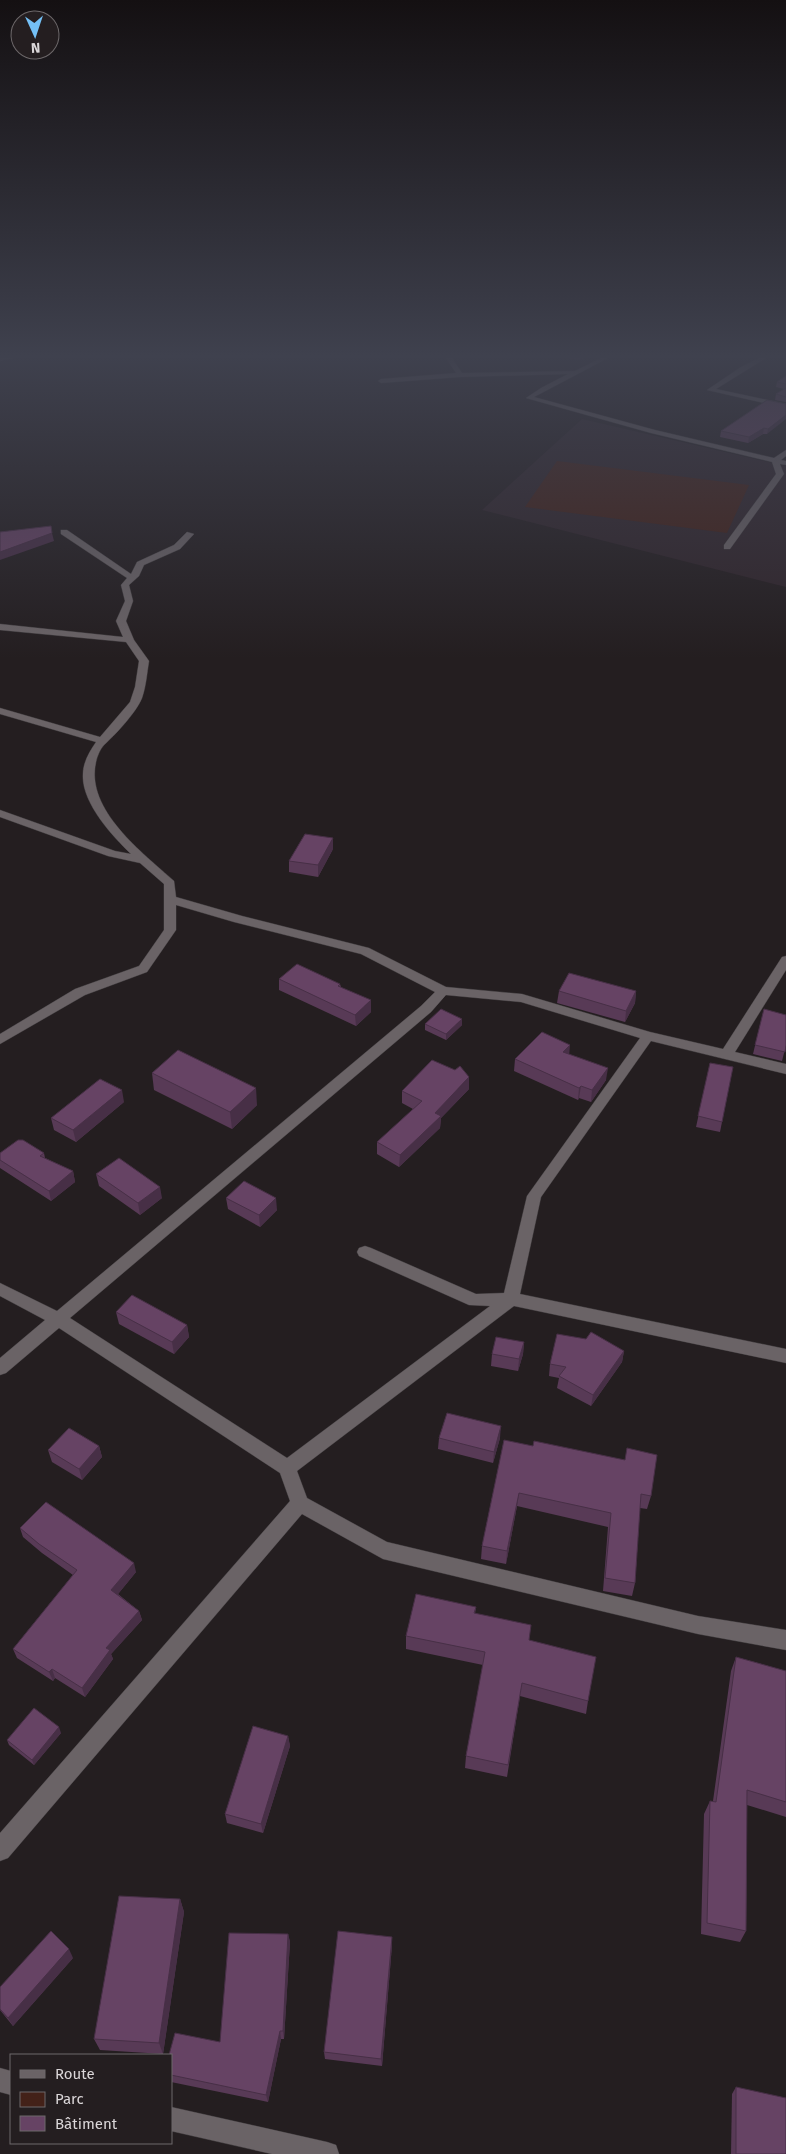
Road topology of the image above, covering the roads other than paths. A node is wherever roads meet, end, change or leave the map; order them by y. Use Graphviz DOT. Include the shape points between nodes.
graph roads {
  1 [pos="765,459"];
  2 [pos="778,459"];
  3 [pos="775,461"];
  4 [pos="786,463"];
  5 [pos="64,532"];
  6 [pos="190,534"];
  7 [pos="727,547"];
  8 [pos="132,578"];
  9 [pos="0,627"];
  10 [pos="129,640"];
  11 [pos="0,712"];
  12 [pos="104,741"];
  13 [pos="0,812"];
  14 [pos="145,860"];
  15 [pos="170,899"];
  16 [pos="786,960"];
  17 [pos="442,991"];
  18 [pos="648,1036"];
  19 [pos="0,1040"];
  20 [pos="726,1055"];
  21 [pos="786,1069"];
  22 [pos="365,1252"];
  23 [pos="0,1289"];
  24 [pos="511,1299"];
  25 [pos="58,1319"];
  26 [pos="786,1356"];
  27 [pos="0,1368"];
  28 [pos="287,1468"];
  29 [pos="300,1503"];
  30 [pos="786,1640"];
  31 [pos="0,1850"];
  32 [pos="172,2119"];
  33 [pos="327,2154"];
  1 -- 3 [label="street"];
  2 -- 3 [label="street"];
  3 -- 4 [label="street"];
  3 -- 7 [label="street" via="780,474"];
  5 -- 8 [label="street"];
  6 -- 8 [label="street" via="177,547 140,564"];
  8 -- 10 [label="street" via="125,585 128,601 121,621"];
  9 -- 10 [label="street"];
  10 -- 12 [label="street" via="144,661 136,700"];
  11 -- 12 [label="street"];
  12 -- 14 [label="street" via="92,757 89,770 91,794 124,841"];
  13 -- 14 [label="street" via="112,854"];
  14 -- 15 [label="street" via="170,883"];
  15 -- 17 [label="street" via="365,951"];
  15 -- 19 [label="street" via="170,930 143,969 80,992"];
  16 -- 20 [label="street"];
  17 -- 18 [label="street" via="522,998"];
  17 -- 25 [label="street" via="426,1009"];
  18 -- 20 [label="street"];
  18 -- 24 [label="street" via="534,1196"];
  20 -- 21 [label="street"];
  22 -- 24 [label="street" via="475,1300"];
  23 -- 25 [label="street"];
  24 -- 26 [label="street"];
  24 -- 28 [label="street"];
  25 -- 27 [label="street"];
  25 -- 28 [label="street"];
  28 -- 29 [label="street"];
  29 -- 30 [label="street" via="383,1550 698,1625"];
  29 -- 31 [label="street"];
  32 -- 33 [label="street"];
}
